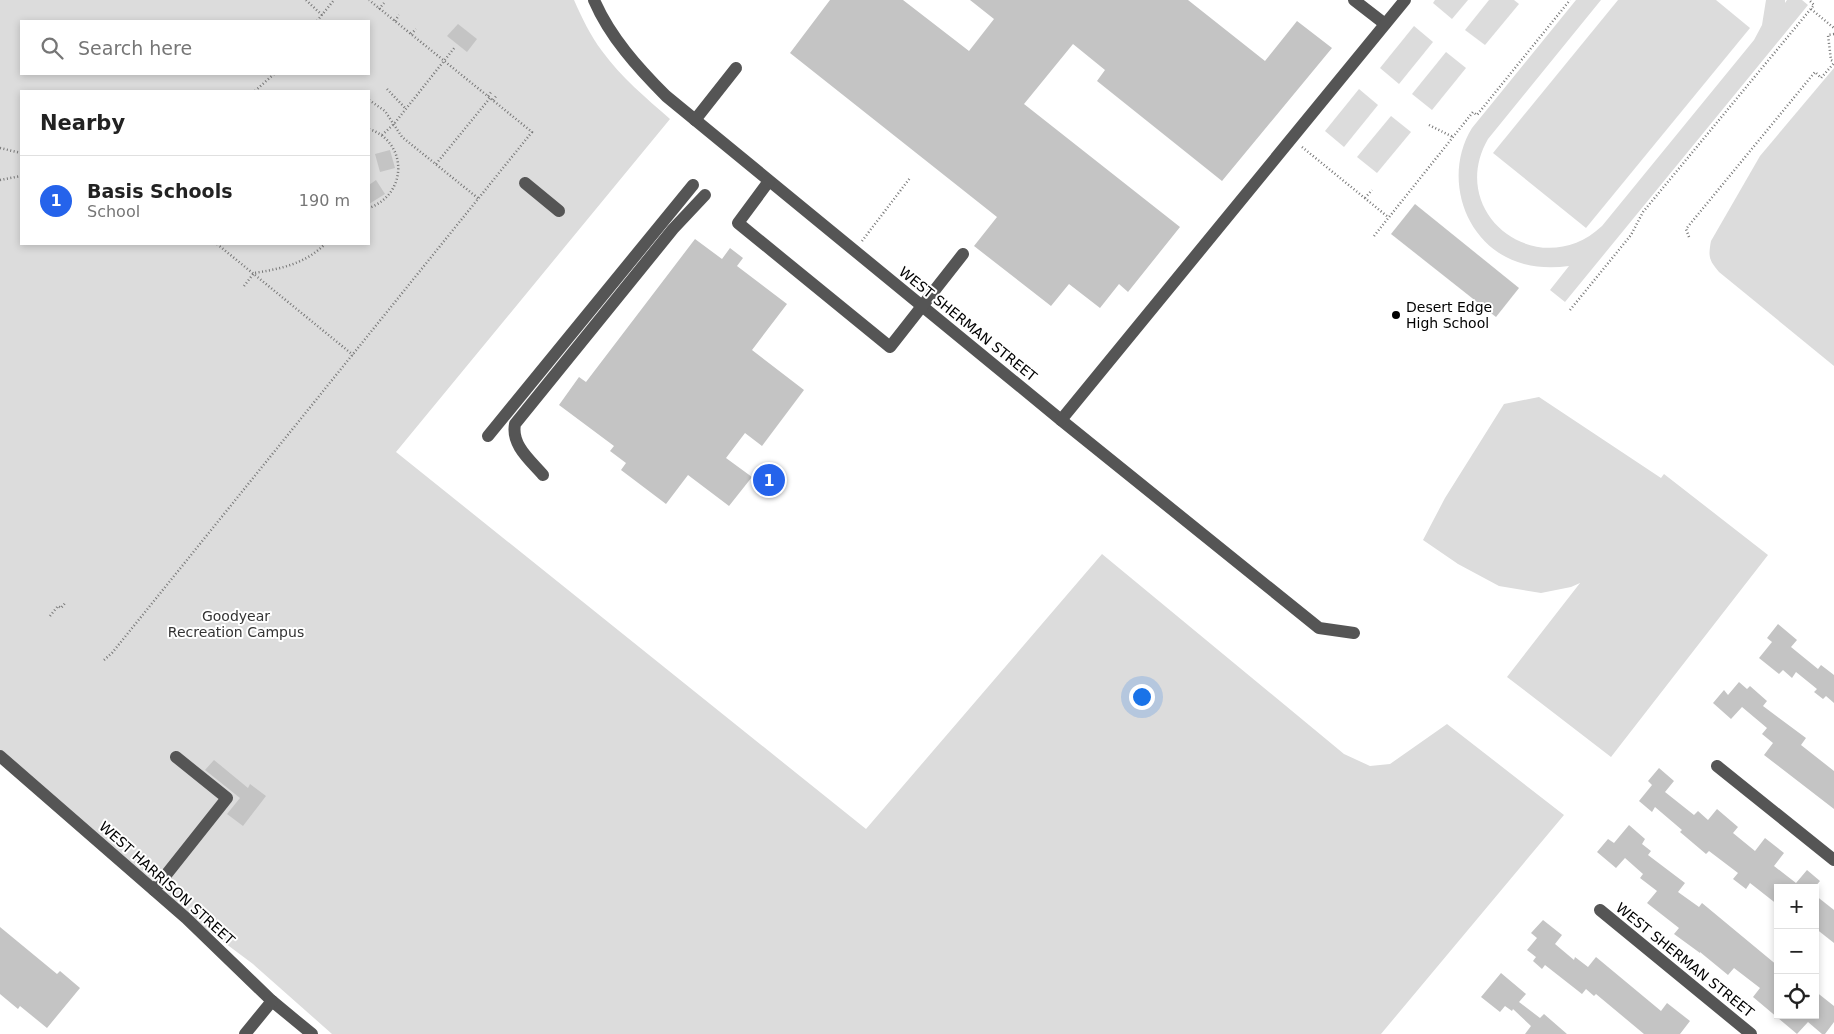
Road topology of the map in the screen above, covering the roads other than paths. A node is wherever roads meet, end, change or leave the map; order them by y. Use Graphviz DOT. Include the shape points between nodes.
graph roads {
  1 [pos="594,0"];
  2 [pos="1354,0"];
  3 [pos="1405,0"];
  4 [pos="1385,24"];
  5 [pos="736,68"];
  6 [pos="695,120"];
  7 [pos="769,181"];
  8 [pos="525,183"];
  9 [pos="693,185"];
  10 [pos="705,194"];
  11 [pos="559,211"];
  12 [pos="963,254"];
  13 [pos="922,306"];
  14 [pos="1061,420"];
  15 [pos="488,436"];
  16 [pos="543,475"];
  17 [pos="1354,633"];
  18 [pos="0,756"];
  19 [pos="176,757"];
  20 [pos="1717,766"];
  21 [pos="1834,860"];
  22 [pos="154,890"];
  23 [pos="1600,910"];
  24 [pos="272,1001"];
  25 [pos="245,1034"];
  26 [pos="312,1034"];
  27 [pos="1751,1034"];
  1 -- 6 [label="street, WEST SHERMAN STREET" via="640,70"];
  2 -- 4 [label="street"];
  3 -- 4 [label="street"];
  4 -- 14 [label="street"];
  5 -- 6 [label="street"];
  6 -- 7 [label="street, WEST SHERMAN STREET"];
  7 -- 13 [label="street, WEST SHERMAN STREET"];
  7 -- 13 [label="street" via="738,223 875,336 890,347"];
  8 -- 11 [label="street"];
  9 -- 15 [label="street"];
  10 -- 16 [label="street" via="514,424 513,434 518,446"];
  12 -- 13 [label="street"];
  13 -- 14 [label="street, WEST SHERMAN STREET"];
  14 -- 17 [label="street, WEST SHERMAN STREET" via="1320,628"];
  18 -- 22 [label="street, WEST HARRISON STREET"];
  19 -- 22 [label="street" via="227,798"];
  20 -- 21 [label="street"];
  22 -- 24 [label="street, WEST HARRISON STREET"];
  23 -- 27 [label="street, WEST SHERMAN STREET"];
  24 -- 25 [label="street"];
  24 -- 26 [label="street, WEST HARRISON STREET"];
}
